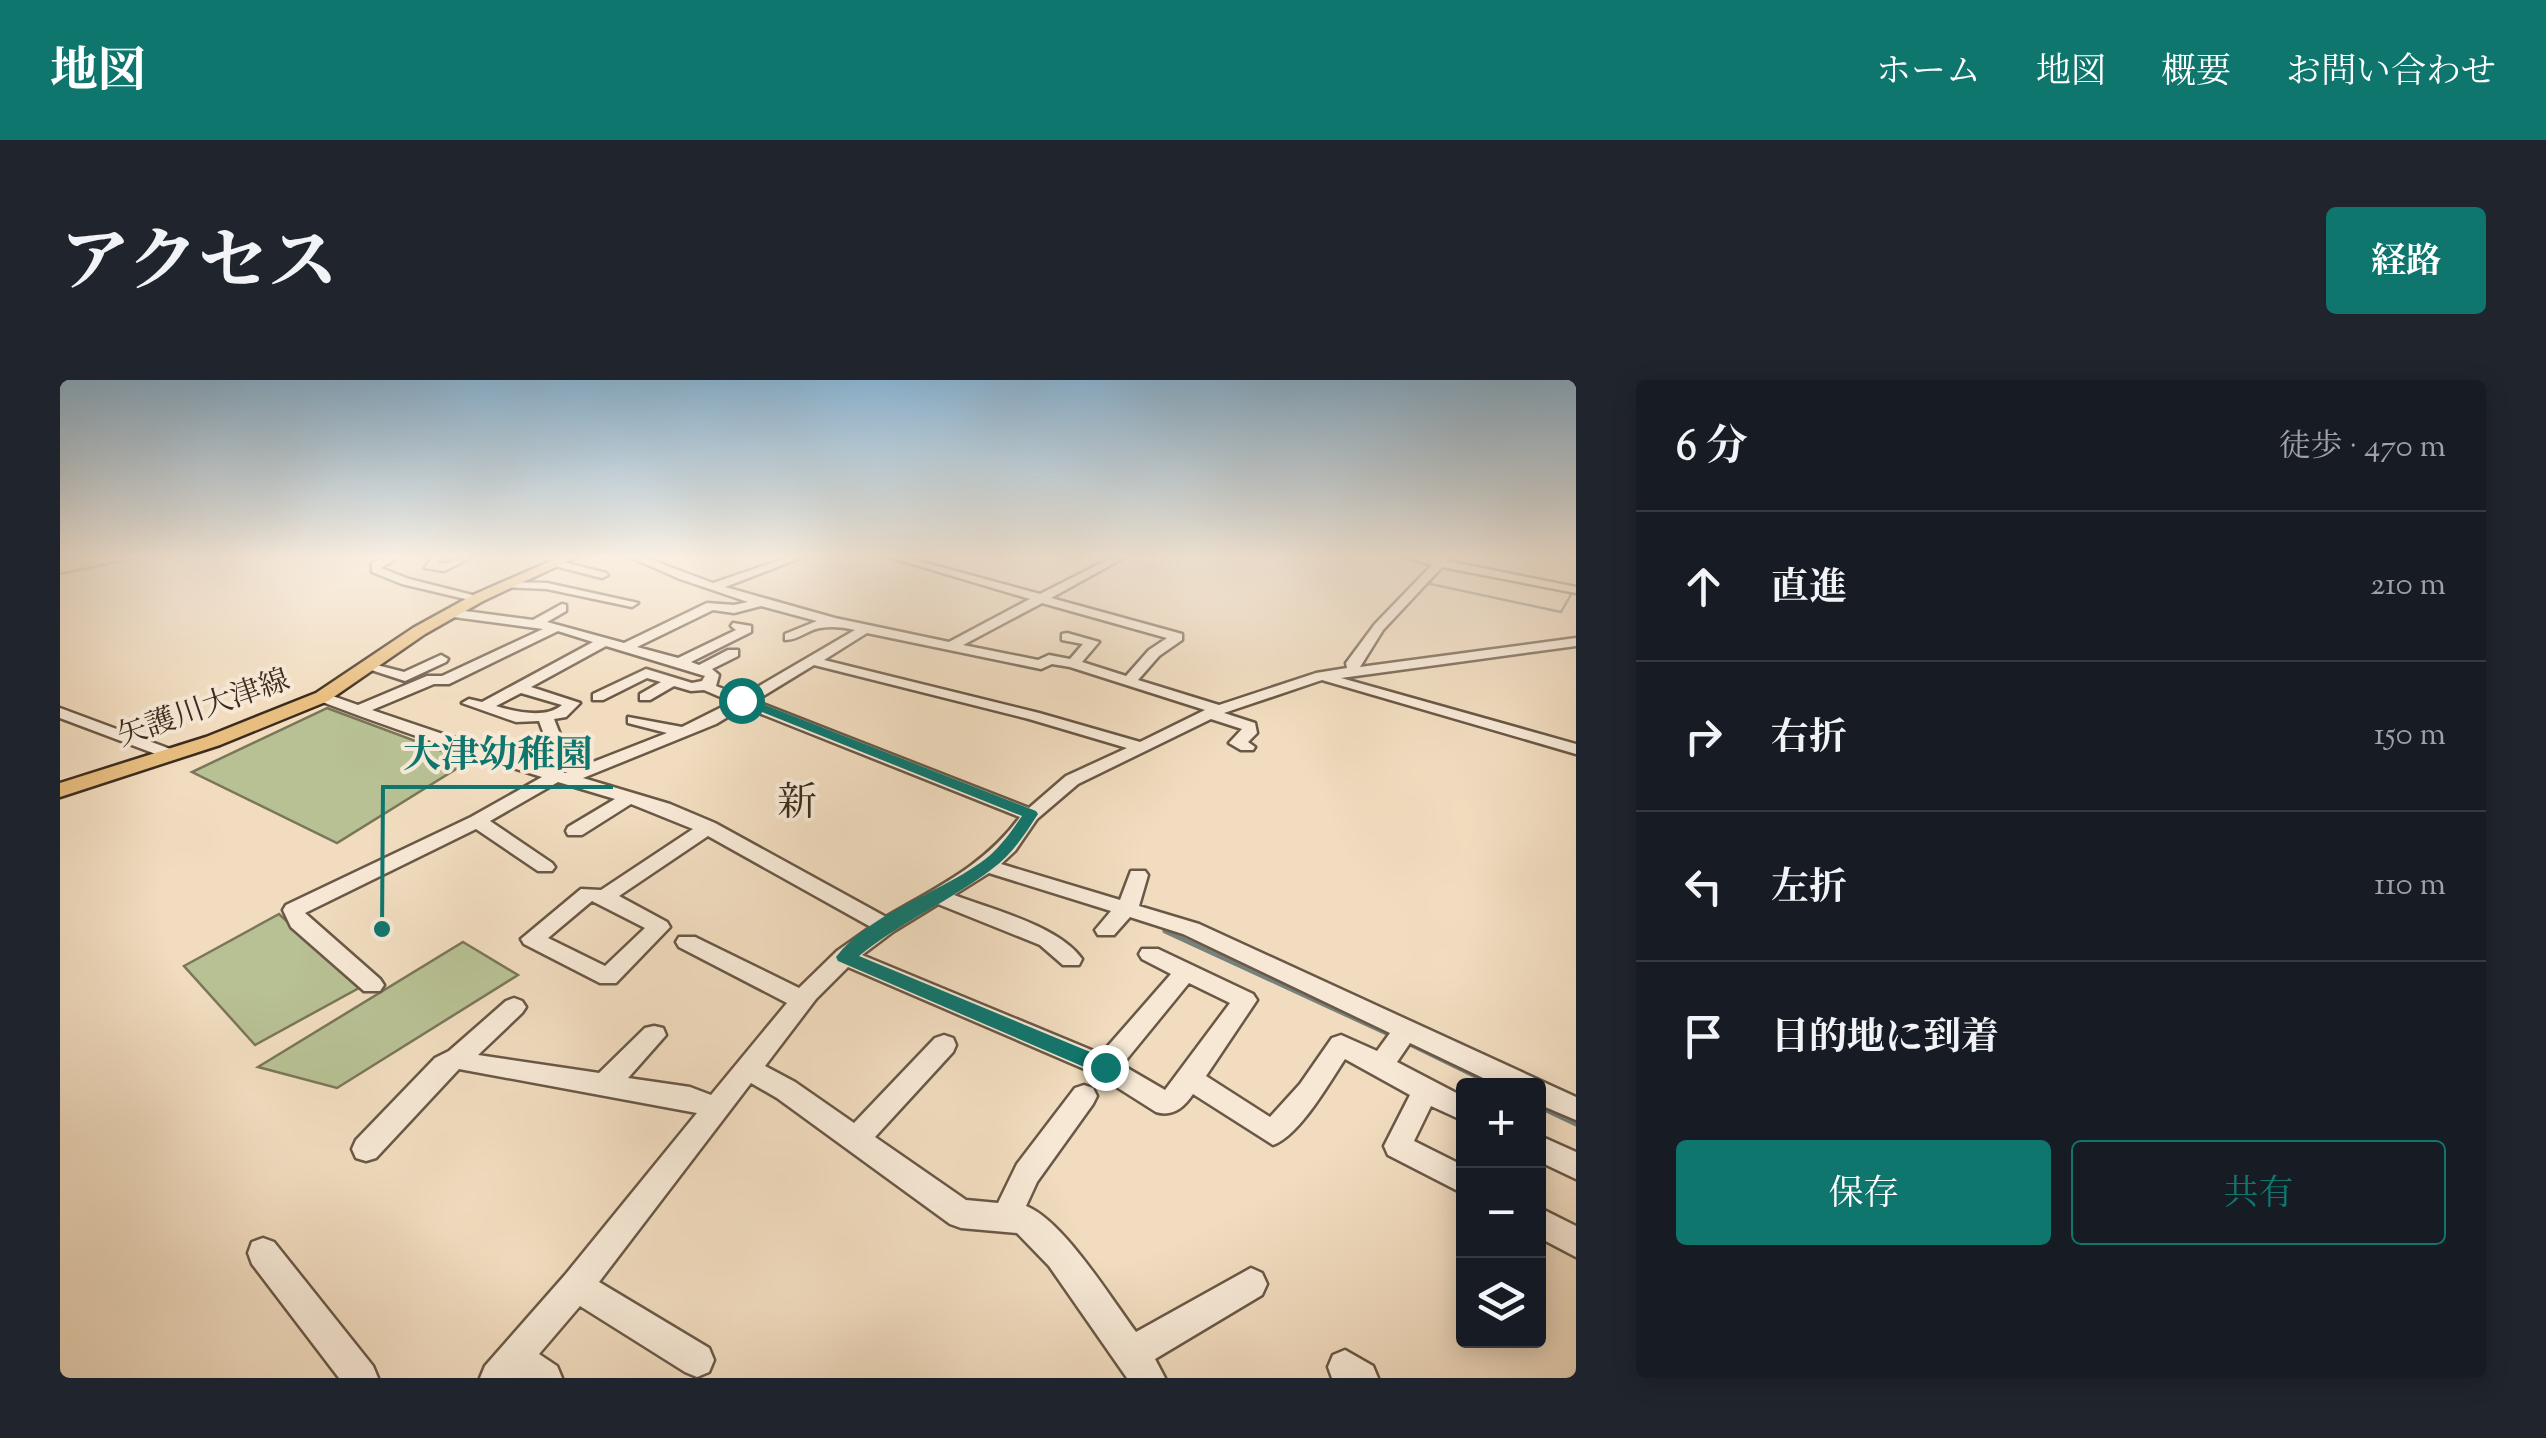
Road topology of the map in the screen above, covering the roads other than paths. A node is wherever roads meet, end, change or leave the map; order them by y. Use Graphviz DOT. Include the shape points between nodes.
graph roads {
  1 [pos="468,604"];
  2 [pos="756,604"];
  3 [pos="1030,604"];
  4 [pos="1060,604"];
  5 [pos="1402,604"];
  6 [pos="562,608"];
  7 [pos="510,609"];
  8 [pos="450,614"];
  9 [pos="497,618"];
  10 [pos="537,623"];
  11 [pos="596,624"];
  12 [pos="737,626"];
  13 [pos="557,627"];
  14 [pos="855,628"];
  15 [pos="578,633"];
  16 [pos="790,637"];
  17 [pos="1068,637"];
  18 [pos="603,642"];
  19 [pos="1576,642"];
  20 [pos="954,644"];
  21 [pos="624,648"];
  22 [pos="734,653"];
  23 [pos="441,659"];
  24 [pos="814,661"];
  25 [pos="677,664"];
  26 [pos="1074,664"];
  27 [pos="369,667"];
  28 [pos="699,670"];
  29 [pos="1354,670"];
  30 [pos="1321,676"];
  31 [pos="1131,679"];
  32 [pos="673,681"];
  33 [pos="708,686"];
  34 [pos="523,689"];
  35 [pos="322,697"];
  36 [pos="645,697"];
  37 [pos="598,698"];
  38 [pos="678,699"];
  39 [pos="741,700"];
  40 [pos="358,710"];
  41 [pos="1214,712"];
  42 [pos="60,713"];
  43 [pos="545,716"];
  44 [pos="633,720"];
  45 [pos="679,731"];
  46 [pos="1140,747"];
  47 [pos="1246,747"];
  48 [pos="1576,749"];
  49 [pos="167,754"];
  50 [pos="511,764"];
  51 [pos="561,778"];
  52 [pos="60,790"];
  53 [pos="630,797"];
  54 [pos="1031,814"];
  55 [pos="478,821"];
  56 [pos="708,827"];
  57 [pos="575,831"];
  58 [pos="987,866"];
  59 [pos="546,867"];
  60 [pos="1138,875"];
  61 [pos="936,896"];
  62 [pos="604,897"];
  63 [pos="1128,906"];
  64 [pos="886,926"];
  65 [pos="1106,930"];
  66 [pos="687,942"];
  67 [pos="1150,954"];
  68 [pos="845,957"];
  69 [pos="1070,959"];
  70 [pos="1186,971"];
  71 [pos="372,986"];
  72 [pos="802,1000"];
  73 [pos="514,1006"];
  74 [pos="1406,1030"];
  75 [pos="654,1035"];
  76 [pos="944,1044"];
  77 [pos="458,1058"];
  78 [pos="1382,1065"];
  79 [pos="1105,1067"];
  80 [pos="746,1068"];
  81 [pos="1509,1078"];
  82 [pos="1190,1079"];
  83 [pos="606,1083"];
  84 [pos="1424,1091"];
  85 [pos="1084,1096"];
  86 [pos="1546,1096"];
  87 [pos="1456,1106"];
  88 [pos="716,1108"];
  89 [pos="1576,1109"];
  90 [pos="856,1140"];
  91 [pos="366,1150"];
  92 [pos="1546,1152"];
  93 [pos="1576,1166"];
  94 [pos="1456,1177"];
  95 [pos="1006,1217"];
  96 [pos="1546,1226"];
  97 [pos="1576,1242"];
  98 [pos="263,1253"];
  99 [pos="1251,1284"];
  100 [pos="576,1286"];
  101 [pos="697,1360"];
  102 [pos="1139,1366"];
  103 [pos="505,1368"];
  104 [pos="361,1378"];
  105 [pos="545,1378"];
  1 -- 8 [label="main road, 矢護川大津線"];
  2 -- 14 [label="street"];
  2 -- 21 [label="street" via="711,606"];
  3 -- 20 [label="street"];
  4 -- 31 [label="street" via="1176,637"];
  5 -- 29 [label="street"];
  6 -- 10 [label="street"];
  7 -- 9 [label="street"];
  8 -- 9 [label="street"];
  8 -- 27 [label="main road, 矢護川大津線"];
  9 -- 10 [label="street"];
  10 -- 13 [label="street"];
  11 -- 15 [label="street"];
  12 -- 25 [label="street" via="747,629"];
  13 -- 15 [label="street"];
  13 -- 40 [label="street" via="444,681 432,679"];
  14 -- 16 [label="street" via="818,624"];
  14 -- 20 [label="street"];
  14 -- 24 [label="street"];
  15 -- 18 [label="street"];
  17 -- 26 [label="street" via="1092,642"];
  18 -- 21 [label="street"];
  18 -- 34 [label="street"];
  19 -- 29 [label="street"];
  20 -- 26 [label="street" via="1041,665"];
  21 -- 25 [label="street"];
  22 -- 28 [label="street"];
  23 -- 27 [label="street" via="405,677"];
  24 -- 39 [label="street"];
  24 -- 46 [label="street"];
  25 -- 28 [label="street"];
  26 -- 31 [label="street"];
  27 -- 35 [label="main road, 矢護川大津線"];
  28 -- 33 [label="street" via="712,675"];
  29 -- 30 [label="street"];
  30 -- 41 [label="street"];
  30 -- 48 [label="street"];
  31 -- 41 [label="street"];
  32 -- 33 [label="street"];
  32 -- 36 [label="street"];
  32 -- 37 [label="street" via="646,673"];
  33 -- 38 [label="street"];
  33 -- 39 [label="street"];
  34 -- 43 [label="street" via="573,703"];
  34 -- 43 [label="street" via="476,705 516,717"];
  35 -- 40 [label="street"];
  35 -- 49 [label="main road, 矢護川大津線"];
  39 -- 45 [label="street" via="711,721"];
  39 -- 54 [label="street"];
  40 -- 50 [label="street"];
  41 -- 46 [label="street"];
  41 -- 47 [label="street" via="1250,726 1237,743"];
  42 -- 49 [label="street"];
  43 -- 50 [label="street" via="555,742"];
  44 -- 45 [label="street"];
  45 -- 51 [label="street"];
  46 -- 54 [label="street" via="1072,780"];
  49 -- 52 [label="main road, 矢護川大津線"];
  50 -- 51 [label="street"];
  51 -- 53 [label="street"];
  51 -- 55 [label="street"];
  53 -- 56 [label="street"];
  53 -- 57 [label="street"];
  54 -- 58 [label="street"];
  55 -- 59 [label="street"];
  55 -- 71 [label="street" via="293,910"];
  56 -- 62 [label="street"];
  56 -- 64 [label="street"];
  58 -- 61 [label="street"];
  58 -- 63 [label="street"];
  60 -- 63 [label="street"];
  61 -- 64 [label="street"];
  61 -- 69 [label="street" via="1048,940"];
  62 -- 62 [label="street" via="588,894 532,939 608,977 659,927"];
  63 -- 65 [label="street"];
  63 -- 74 [label="street" via="1190,928"];
  64 -- 68 [label="street"];
  66 -- 72 [label="street"];
  67 -- 70 [label="street"];
  68 -- 72 [label="street"];
  68 -- 79 [label="street"];
  70 -- 79 [label="street"];
  70 -- 82 [label="street" via="1246,1000"];
  72 -- 80 [label="street"];
  73 -- 77 [label="street"];
  74 -- 78 [label="street"];
  74 -- 81 [label="street"];
  75 -- 83 [label="street"];
  76 -- 90 [label="street"];
  77 -- 83 [label="street"];
  77 -- 91 [label="street"];
  78 -- 82 [label="street" via="1341,1045 1272,1133"];
  78 -- 84 [label="street"];
  79 -- 82 [label="street" via="1165,1104"];
  80 -- 88 [label="street"];
  80 -- 90 [label="street"];
  83 -- 88 [label="street"];
  84 -- 87 [label="street"];
  84 -- 94 [label="street" via="1398,1146"];
  85 -- 95 [label="street" via="1027,1173"];
  86 -- 89 [label="street"];
  88 -- 100 [label="street"];
  90 -- 95 [label="street" via="961,1214"];
  92 -- 93 [label="street"];
  95 -- 102 [label="street" via="1024,1219 1060,1255"];
  96 -- 97 [label="street"];
  98 -- 104 [label="street"];
  99 -- 102 [label="street"];
  100 -- 101 [label="street"];
  100 -- 103 [label="street"];
  103 -- 105 [label="street"];
}
